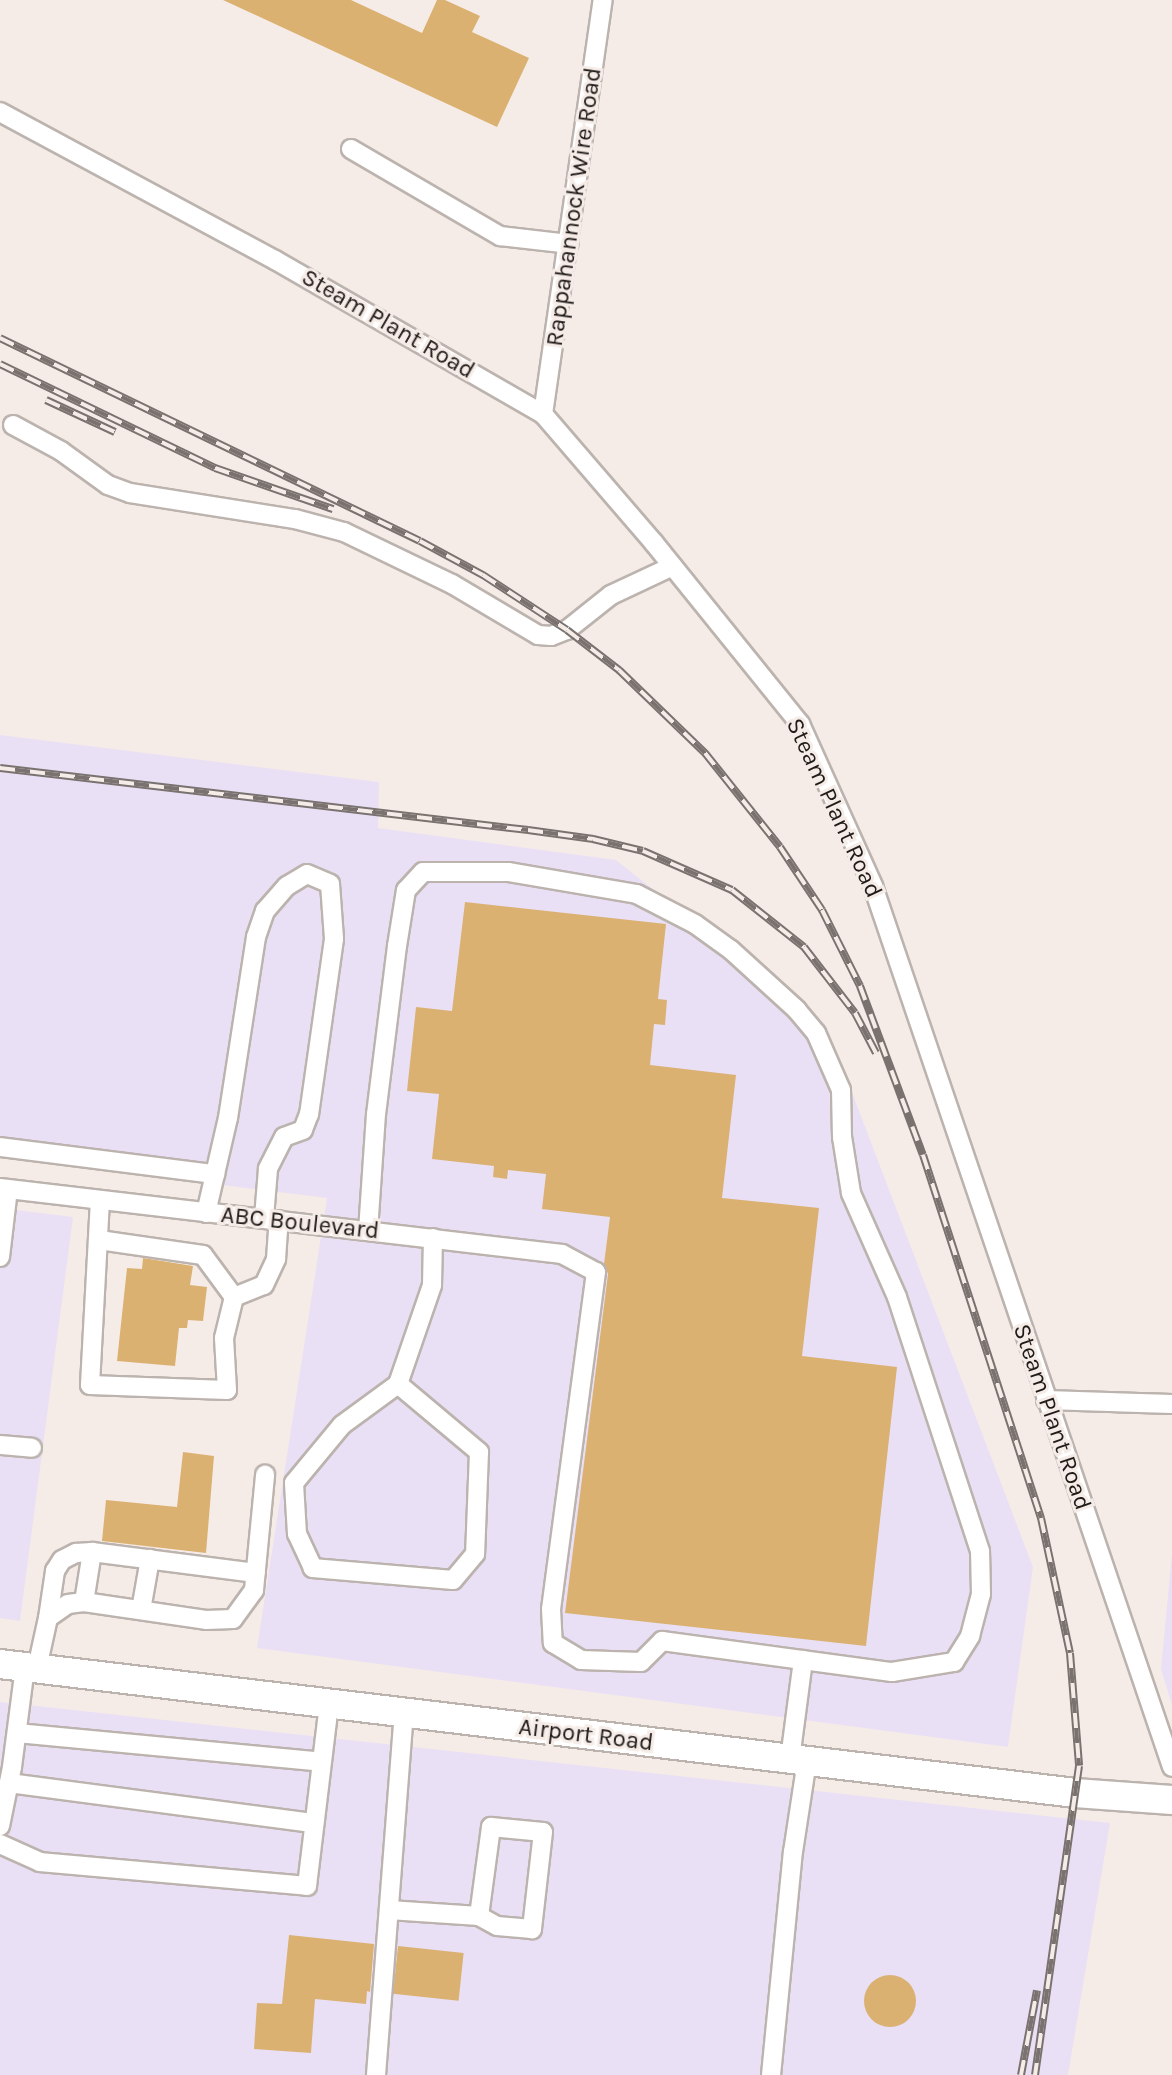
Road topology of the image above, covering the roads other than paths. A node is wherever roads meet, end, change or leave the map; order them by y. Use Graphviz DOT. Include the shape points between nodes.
graph roads {
  1 [pos="603,0"];
  2 [pos="0,112"];
  3 [pos="351,149"];
  4 [pos="569,244"];
  5 [pos="543,414"];
  6 [pos="13,425"];
  7 [pos="673,566"];
  8 [pos="0,1147"];
  9 [pos="215,1174"];
  10 [pos="4,1188"];
  11 [pos="100,1200"];
  12 [pos="206,1213"];
  13 [pos="272,1219"];
  14 [pos="368,1231"];
  15 [pos="433,1238"];
  16 [pos="99,1240"];
  17 [pos="0,1257"];
  18 [pos="234,1297"];
  19 [pos="398,1384"];
  20 [pos="1046,1400"];
  21 [pos="1172,1404"];
  22 [pos="0,1445"];
  23 [pos="32,1448"];
  24 [pos="265,1475"];
  25 [pos="92,1552"];
  26 [pos="150,1559"];
  27 [pos="256,1573"];
  28 [pos="84,1602"];
  29 [pos="141,1610"];
  30 [pos="48,1618"];
  31 [pos="803,1660"];
  32 [pos="20,1666"];
  33 [pos="329,1703"];
  34 [pos="404,1712"];
  35 [pos="17,1733"];
  36 [pos="799,1760"];
  37 [pos="322,1762"];
  38 [pos="1172,1767"];
  39 [pos="9,1783"];
  40 [pos="1172,1800"];
  41 [pos="314,1823"];
  42 [pos="0,1826"];
  43 [pos="0,1844"];
  44 [pos="389,1910"];
  45 [pos="479,1916"];
  46 [pos="376,2075"];
  47 [pos="771,2075"];
  1 -- 4 [label="street, Rappahannock Wire Road"];
  2 -- 5 [label="street, Steam Plant Road" via="275,260"];
  3 -- 4 [label="street" via="500,236"];
  4 -- 5 [label="street, Rappahannock Wire Road"];
  5 -- 7 [label="street, Steam Plant Road"];
  6 -- 7 [label="street" via="108,485 130,493 295,519 344,532 452,584 538,635 567,630 611,595"];
  7 -- 20 [label="street, Steam Plant Road" via="800,724 873,886"];
  8 -- 9 [label="street"];
  9 -- 12 [label="street"];
  9 -- 13 [label="street" via="256,937 265,911 287,886 307,874 330,884 334,939 309,1114 303,1130 284,1137 268,1169"];
  10 -- 11 [label="street, ABC Boulevard"];
  10 -- 17 [label="street"];
  11 -- 12 [label="street, ABC Boulevard"];
  11 -- 16 [label="street"];
  12 -- 13 [label="street, ABC Boulevard"];
  13 -- 14 [label="street, ABC Boulevard"];
  13 -- 18 [label="street" via="276,1259 264,1285"];
  14 -- 15 [label="street, ABC Boulevard"];
  14 -- 31 [label="street" via="397,946 406,890 423,872 508,872 637,894 731,950 797,1010 816,1033 841,1090 851,1193 897,1297 937,1414 980,1551 981,1594 970,1636 954,1662 892,1672"];
  15 -- 19 [label="street" via="432,1285"];
  15 -- 31 [label="street, ABC Boulevard" via="562,1254 596,1272 551,1609 553,1643 581,1660 641,1662 662,1641"];
  16 -- 18 [label="street" via="203,1255"];
  16 -- 18 [label="street" via="90,1385 227,1390 224,1338"];
  19 -- 19 [label="street" via="342,1425 294,1483 297,1534 313,1568 453,1580 475,1554 479,1452"];
  20 -- 21 [label="street"];
  20 -- 38 [label="street, Steam Plant Road"];
  22 -- 23 [label="street"];
  24 -- 27 [label="street"];
  25 -- 26 [label="street"];
  25 -- 28 [label="street"];
  25 -- 30 [label="street" via="62,1560 55,1571"];
  26 -- 27 [label="street"];
  26 -- 29 [label="street"];
  27 -- 29 [label="street" via="254,1590 233,1619"];
  28 -- 29 [label="street"];
  28 -- 30 [label="street" via="68,1604"];
  30 -- 32 [label="street"];
  31 -- 36 [label="street"];
  32 -- 33 [label="highway, Airport Road"];
  32 -- 35 [label="street"];
  33 -- 34 [label="highway, Airport Road"];
  33 -- 37 [label="street"];
  34 -- 36 [label="highway, Airport Road"];
  34 -- 44 [label="street"];
  35 -- 37 [label="street"];
  35 -- 39 [label="street"];
  36 -- 40 [label="highway, Airport Road"];
  36 -- 47 [label="street"];
  37 -- 41 [label="street"];
  39 -- 41 [label="street"];
  39 -- 42 [label="street"];
  41 -- 43 [label="street" via="307,1886 40,1862"];
  44 -- 45 [label="street"];
  44 -- 46 [label="street"];
  45 -- 45 [label="street" via="491,1827 543,1832 532,1929 497,1926"];
}
